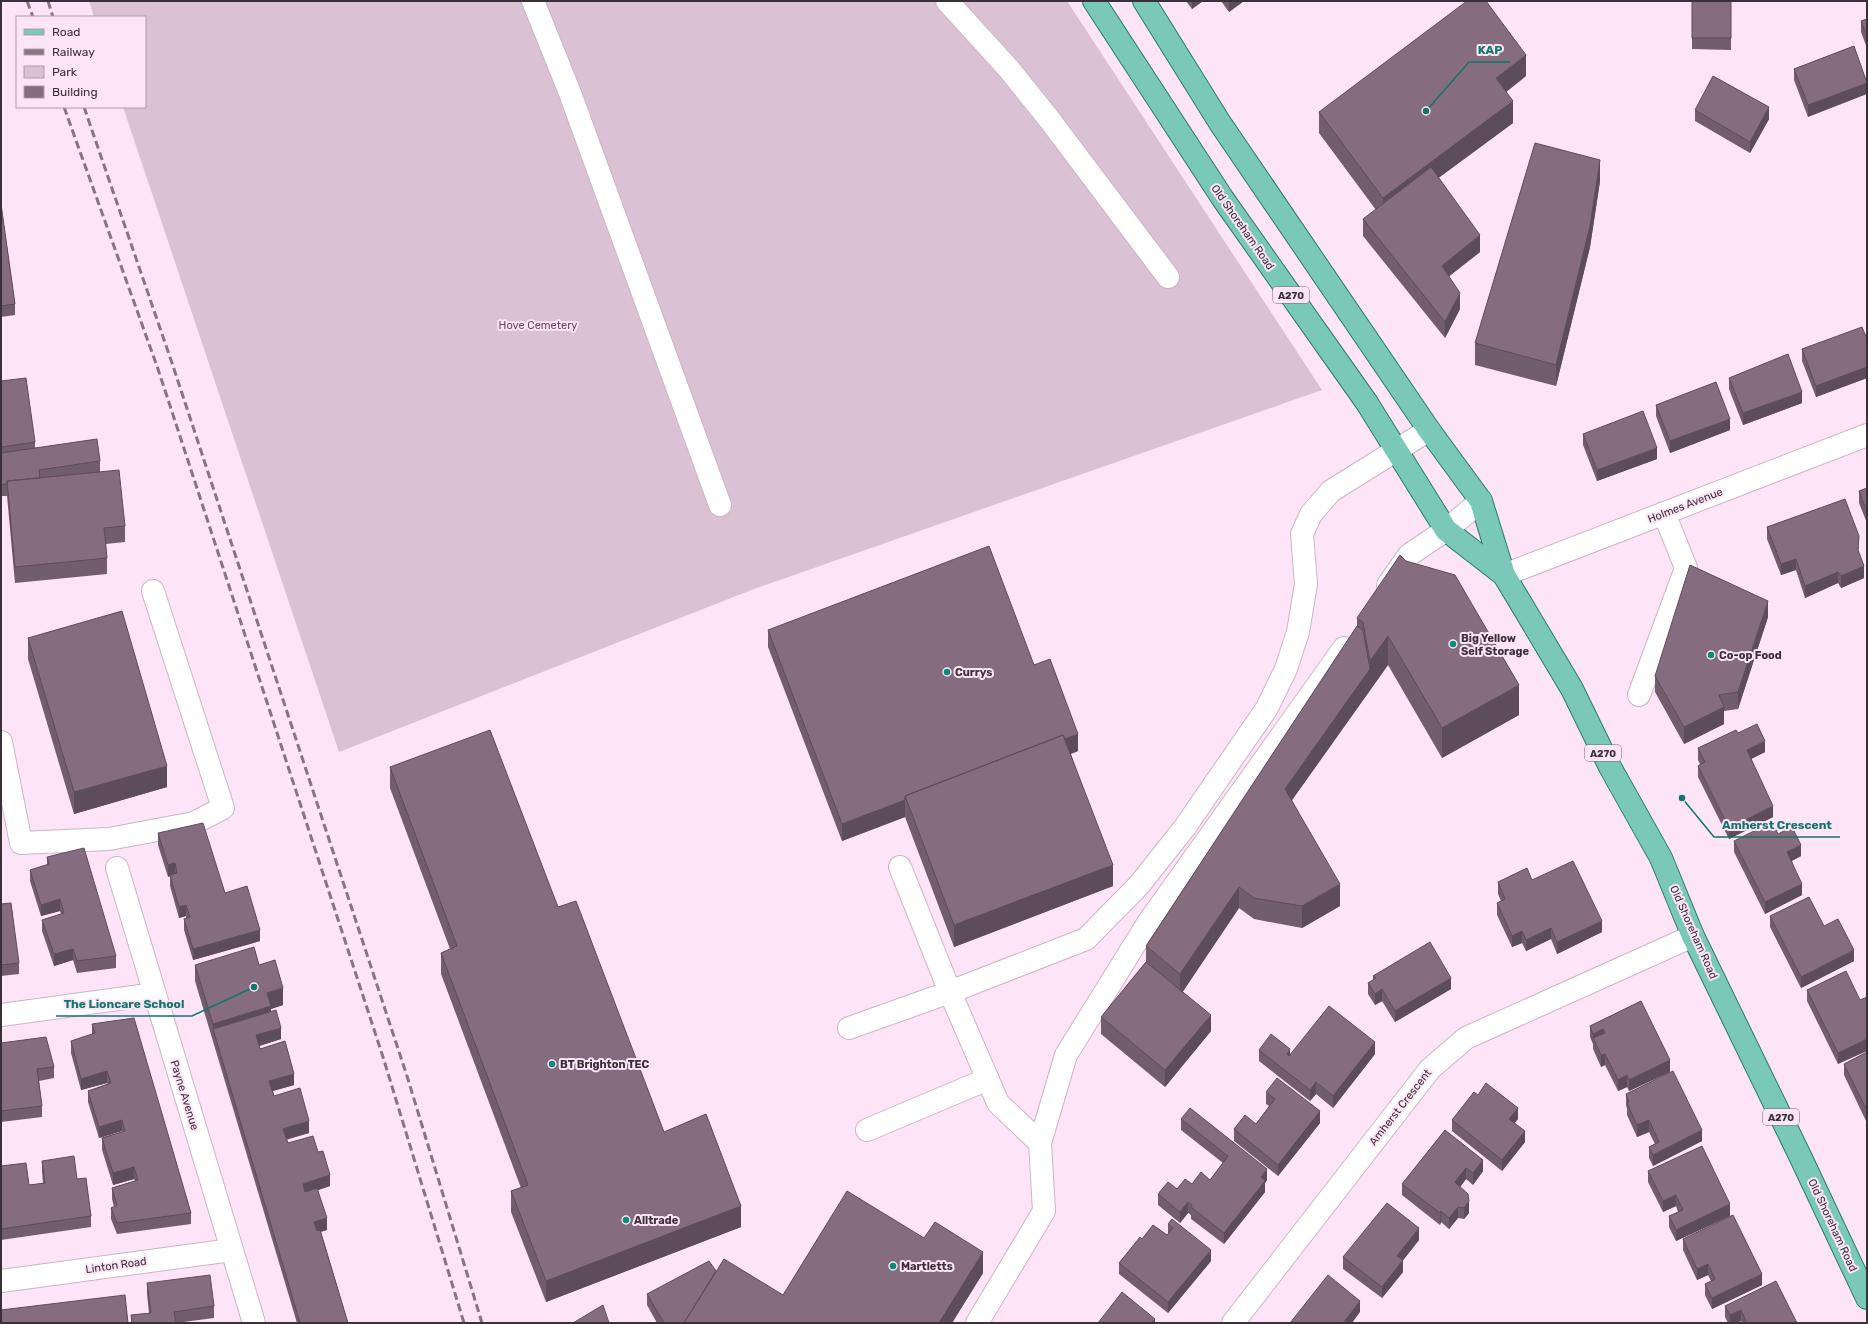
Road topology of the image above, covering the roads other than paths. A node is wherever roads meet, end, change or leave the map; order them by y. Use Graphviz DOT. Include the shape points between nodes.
graph roads {
  1 [pos="533,1"];
  2 [pos="947,1"];
  3 [pos="1094,1"];
  4 [pos="1144,1"];
  5 [pos="1168,277"];
  6 [pos="1429,430"];
  7 [pos="1867,435"];
  8 [pos="1397,451"];
  9 [pos="1481,501"];
  10 [pos="720,505"];
  11 [pos="1664,513"];
  12 [pos="1446,530"];
  13 [pos="1504,575"];
  14 [pos="154,591"];
  15 [pos="1377,601"];
  16 [pos="1354,633"];
  17 [pos="1639,695"];
  18 [pos="1,742"];
  19 [pos="900,867"];
  20 [pos="117,868"];
  21 [pos="1693,936"];
  22 [pos="950,992"];
  23 [pos="155,994"];
  24 [pos="1,1015"];
  25 [pos="849,1028"];
  26 [pos="988,1079"];
  27 [pos="867,1130"];
  28 [pos="1040,1143"];
  29 [pos="232,1250"];
  30 [pos="1,1281"];
  31 [pos="1867,1298"];
  32 [pos="254,1323"];
  33 [pos="977,1323"];
  34 [pos="1233,1323"];
  1 -- 10 [label="street" via="570,94"];
  2 -- 5 [label="street" via="1008,68 1049,119"];
  3 -- 8 [label="main road, Old Shoreham Road / A270" via="1223,198 1367,403"];
  4 -- 6 [label="main road, Old Shoreham Road / A270" via="1220,123"];
  6 -- 8 [label="street"];
  6 -- 9 [label="main road, Old Shoreham Road / A270"];
  7 -- 11 [label="street, Holmes Avenue"];
  8 -- 12 [label="main road, Old Shoreham Road / A270"];
  8 -- 22 [label="street" via="1331,491 1311,514 1302,534 1306,584 1298,632 1286,670 1267,708 1185,827 1140,884 1086,939"];
  9 -- 12 [label="street"];
  9 -- 13 [label="main road, Old Shoreham Road / A270"];
  11 -- 13 [label="street, Holmes Avenue"];
  11 -- 17 [label="street" via="1686,568"];
  12 -- 13 [label="main road, Old Shoreham Road / A270"];
  12 -- 15 [label="street" via="1409,555"];
  13 -- 21 [label="main road, Old Shoreham Road / A270" via="1572,689 1610,767 1661,858"];
  14 -- 18 [label="street" via="223,808 194,822 109,839 21,843"];
  16 -- 28 [label="street" via="1148,923 1066,1055"];
  19 -- 22 [label="street"];
  20 -- 23 [label="street, Payne Avenue"];
  21 -- 31 [label="main road, Old Shoreham Road / A270"];
  21 -- 34 [label="street, Amherst Crescent" via="1466,1038 1430,1068"];
  22 -- 25 [label="street"];
  22 -- 26 [label="street"];
  23 -- 24 [label="street"];
  23 -- 29 [label="street, Payne Avenue"];
  26 -- 27 [label="street"];
  26 -- 28 [label="street" via="998,1103"];
  28 -- 33 [label="street" via="1044,1211"];
  29 -- 30 [label="street, Linton Road"];
  29 -- 32 [label="street, Payne Avenue"];
}
